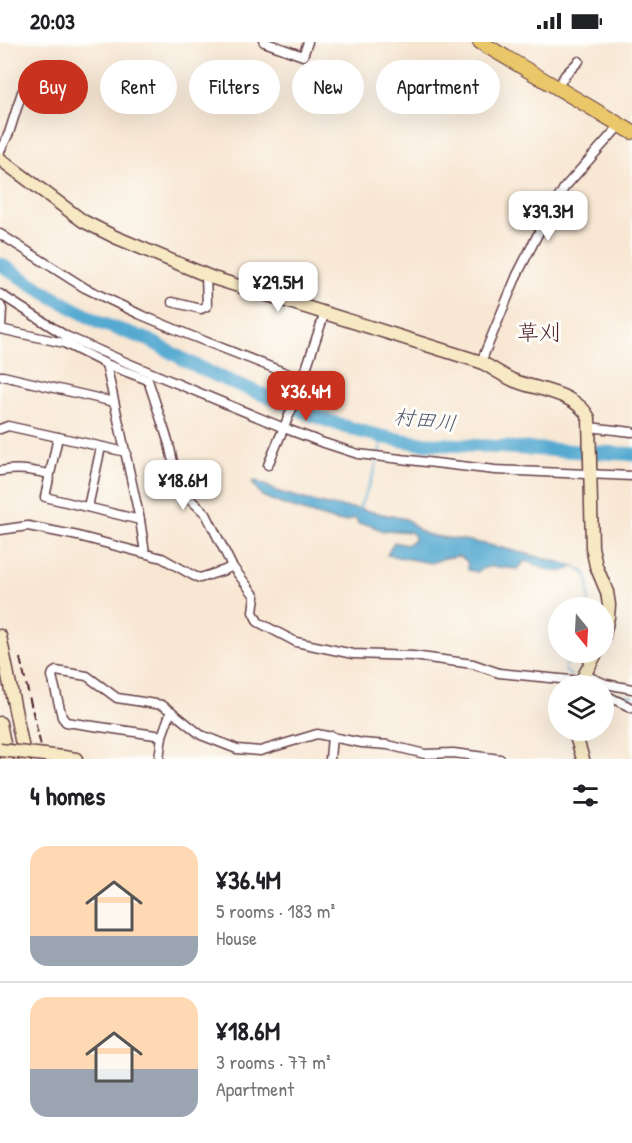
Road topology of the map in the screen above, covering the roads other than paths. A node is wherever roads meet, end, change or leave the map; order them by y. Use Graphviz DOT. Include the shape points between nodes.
graph roads {
  1 [pos="264,42"];
  2 [pos="308,42"];
  3 [pos="480,42"];
  4 [pos="579,61"];
  5 [pos="558,87"];
  6 [pos="18,105"];
  7 [pos="620,125"];
  8 [pos="632,132"];
  9 [pos="0,151"];
  10 [pos="0,159"];
  11 [pos="0,234"];
  12 [pos="206,275"];
  13 [pos="0,294"];
  14 [pos="172,302"];
  15 [pos="0,305"];
  16 [pos="325,312"];
  17 [pos="0,329"];
  18 [pos="482,362"];
  19 [pos="106,364"];
  20 [pos="0,376"];
  21 [pos="304,380"];
  22 [pos="114,402"];
  23 [pos="590,427"];
  24 [pos="284,428"];
  25 [pos="0,429"];
  26 [pos="632,432"];
  27 [pos="58,437"];
  28 [pos="101,447"];
  29 [pos="126,452"];
  30 [pos="268,465"];
  31 [pos="0,471"];
  32 [pos="50,474"];
  33 [pos="591,474"];
  34 [pos="632,476"];
  35 [pos="88,507"];
  36 [pos="140,520"];
  37 [pos="3,529"];
  38 [pos="145,553"];
  39 [pos="232,566"];
  40 [pos="608,597"];
  41 [pos="0,636"];
  42 [pos="0,677"];
  43 [pos="548,678"];
  44 [pos="614,686"];
  45 [pos="632,689"];
  46 [pos="614,699"];
  47 [pos="632,708"];
  48 [pos="171,711"];
  49 [pos="0,723"];
  50 [pos="162,736"];
  51 [pos="333,736"];
  52 [pos="578,741"];
  53 [pos="0,750"];
  54 [pos="22,757"];
  55 [pos="479,758"];
  56 [pos="8,759"];
  57 [pos="76,759"];
  58 [pos="159,759"];
  59 [pos="330,759"];
  60 [pos="500,759"];
  61 [pos="584,759"];
  1 -- 2 [label="street" via="303,56"];
  3 -- 5 [label="main road"];
  4 -- 5 [label="street"];
  5 -- 7 [label="main road"];
  6 -- 9 [label="street"];
  7 -- 8 [label="main road"];
  7 -- 18 [label="street" via="564,188 517,274"];
  10 -- 12 [label="street" via="82,221"];
  11 -- 21 [label="street" via="86,288 139,314"];
  12 -- 14 [label="street" via="207,306 201,309"];
  12 -- 16 [label="street"];
  13 -- 24 [label="street" via="66,336"];
  15 -- 17 [label="street"];
  16 -- 18 [label="street"];
  16 -- 21 [label="street"];
  17 -- 19 [label="street" via="64,343"];
  18 -- 23 [label="street" via="514,380 579,405 587,413"];
  19 -- 22 [label="street"];
  19 -- 39 [label="street" via="148,380 179,489 206,514"];
  20 -- 22 [label="street"];
  21 -- 24 [label="street"];
  22 -- 29 [label="street"];
  23 -- 26 [label="street"];
  23 -- 33 [label="street"];
  24 -- 30 [label="street"];
  24 -- 33 [label="street" via="358,454 398,460"];
  25 -- 27 [label="street" via="8,426"];
  27 -- 28 [label="street"];
  27 -- 32 [label="street"];
  28 -- 29 [label="street"];
  28 -- 35 [label="street"];
  29 -- 36 [label="street"];
  31 -- 32 [label="street" via="24,469"];
  32 -- 35 [label="street" via="45,497"];
  33 -- 34 [label="street"];
  33 -- 40 [label="street" via="593,556"];
  35 -- 36 [label="street"];
  36 -- 38 [label="street"];
  37 -- 38 [label="street" via="28,526"];
  38 -- 39 [label="street" via="200,578"];
  39 -- 43 [label="street" via="255,596 253,612 258,622 297,642 354,654 413,656"];
  41 -- 54 [label="street"];
  42 -- 54 [label="street"];
  44 -- 45 [label="street"];
  46 -- 47 [label="street"];
  48 -- 50 [label="street"];
  48 -- 50 [label="street" via="162,705 117,698 87,676 56,670 53,673 62,717 69,724"];
  48 -- 51 [label="street" via="201,735 237,749 260,751 317,734"];
  49 -- 56 [label="street"];
  50 -- 58 [label="street"];
  51 -- 55 [label="street" via="425,754 453,753"];
  51 -- 59 [label="street"];
  52 -- 61 [label="street"];
  53 -- 54 [label="street, bridge"];
  54 -- 57 [label="street, bridge"];
  55 -- 60 [label="street"];
}
